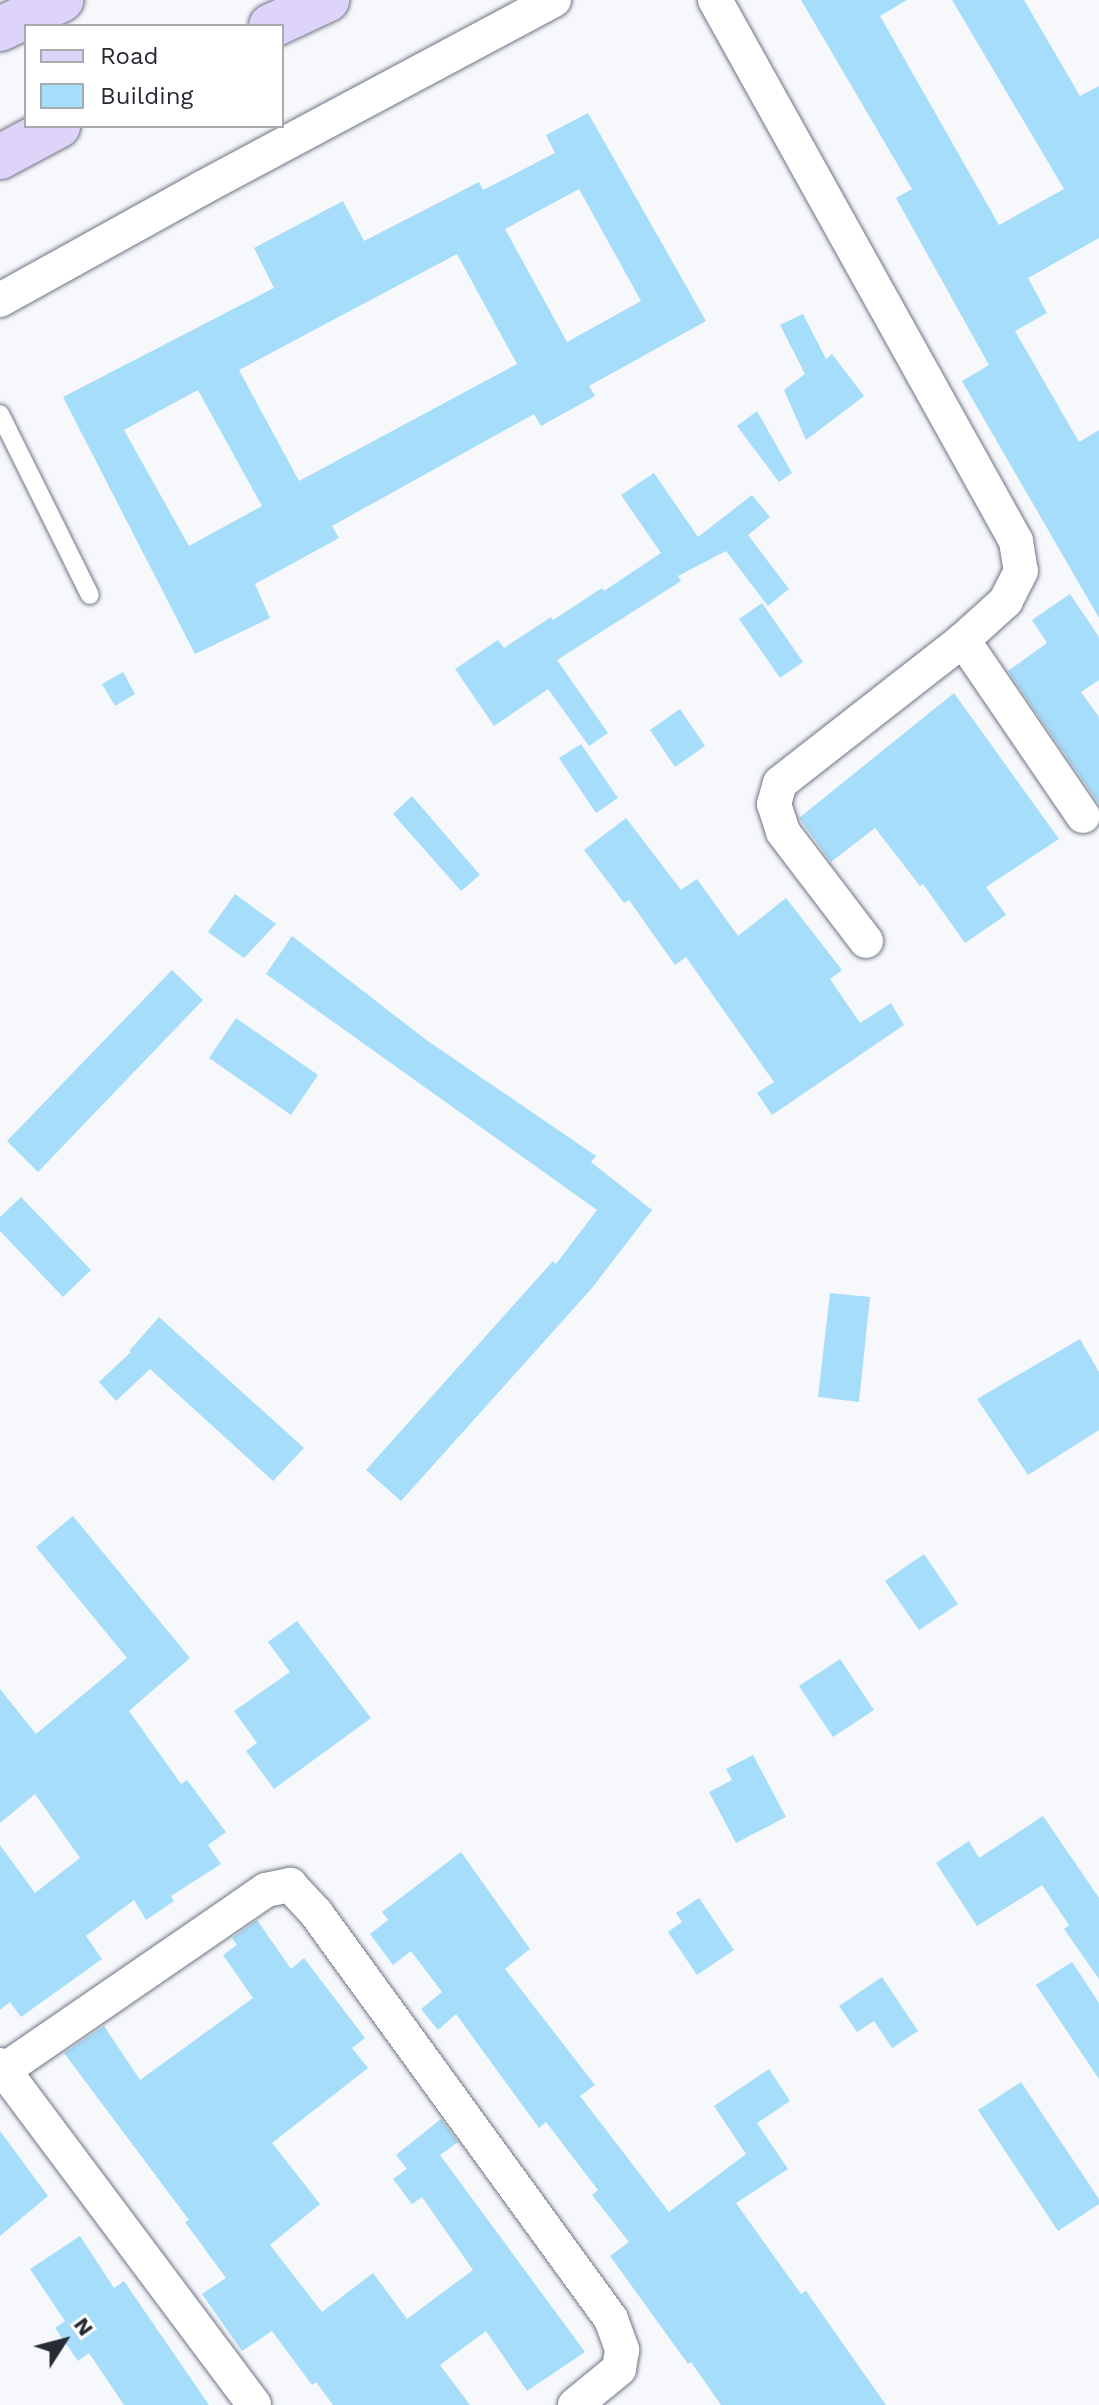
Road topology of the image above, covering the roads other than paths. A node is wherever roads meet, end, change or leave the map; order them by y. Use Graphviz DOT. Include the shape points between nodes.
graph roads {
  1 [pos="61,0"];
  2 [pos="327,0"];
  3 [pos="554,0"];
  4 [pos="715,0"];
  5 [pos="275,24"];
  6 [pos="0,29"];
  7 [pos="54,128"];
  8 [pos="0,157"];
  9 [pos="0,300"];
  10 [pos="0,414"];
  11 [pos="90,595"];
  12 [pos="963,640"];
  13 [pos="1083,816"];
  14 [pos="866,941"];
  15 [pos="2,2068"];
  16 [pos="254,2405"];
  17 [pos="575,2405"];
  1 -- 6 [label="main road"];
  2 -- 5 [label="main road"];
  3 -- 9 [label="street"];
  4 -- 12 [label="street" via="1016,541 1021,571 1006,601"];
  7 -- 8 [label="main road"];
  10 -- 11 [label="lane"];
  12 -- 13 [label="street"];
  12 -- 14 [label="street" via="780,783 774,804 783,832"];
  15 -- 16 [label="street"];
  15 -- 17 [label="street" via="266,1890 290,1885 316,1913 611,2319 622,2350 619,2369"];
}
